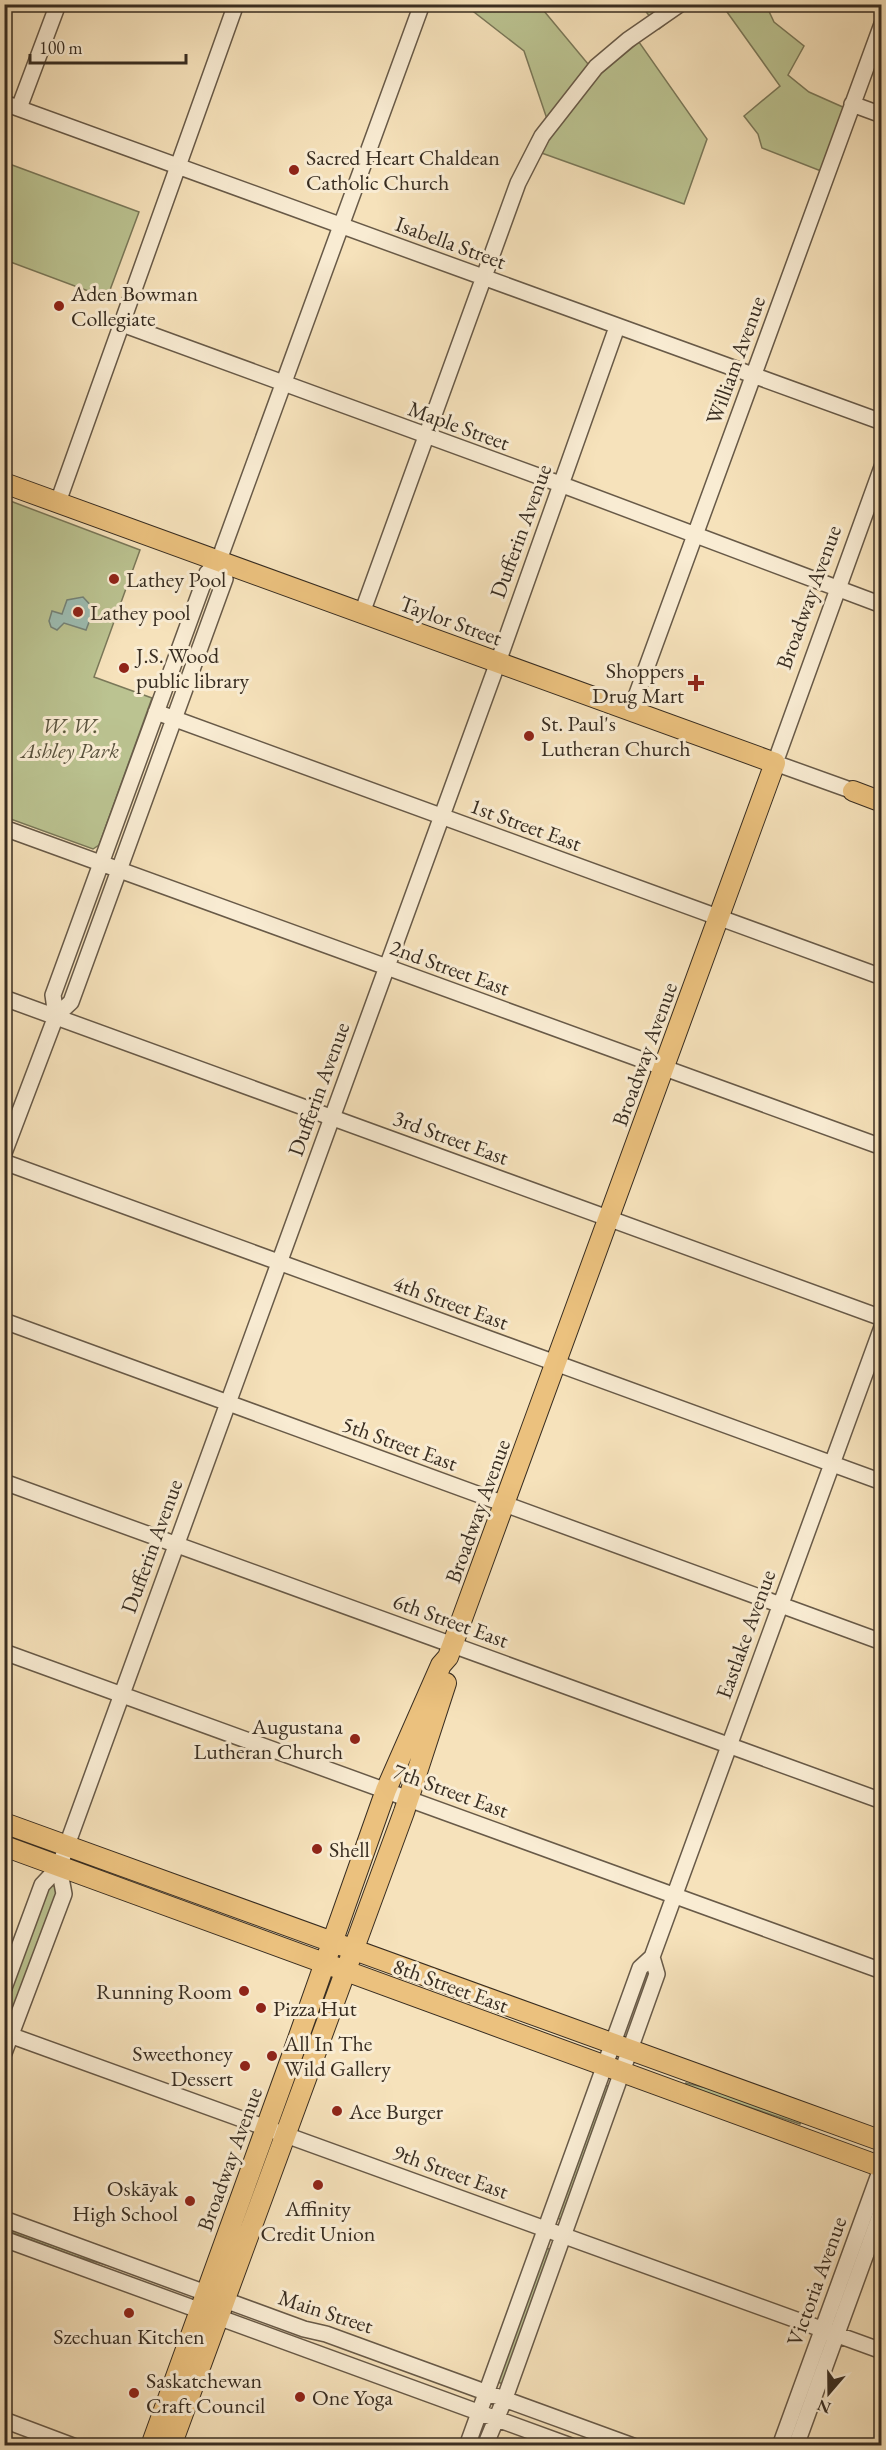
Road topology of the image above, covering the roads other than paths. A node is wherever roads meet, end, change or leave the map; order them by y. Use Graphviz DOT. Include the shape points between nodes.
graph roads {
  1 [pos="58,4"];
  2 [pos="236,4"];
  3 [pos="422,4"];
  4 [pos="680,4"];
  5 [pos="882,24"];
  6 [pos="4,103"];
  7 [pos="852,104"];
  8 [pos="19,108"];
  9 [pos="882,115"];
  10 [pos="177,166"];
  11 [pos="342,226"];
  12 [pos="484,278"];
  13 [pos="122,324"];
  14 [pos="617,327"];
  15 [pos="753,376"];
  16 [pos="284,384"];
  17 [pos="882,422"];
  18 [pos="425,437"];
  19 [pos="882,467"];
  20 [pos="4,483"];
  21 [pos="560,484"];
  22 [pos="57,502"];
  23 [pos="695,536"];
  24 [pos="219,561"];
  25 [pos="837,589"];
  26 [pos="882,605"];
  27 [pos="362,613"];
  28 [pos="498,662"];
  29 [pos="630,710"];
  30 [pos="156,712"];
  31 [pos="174,720"];
  32 [pos="775,763"];
  33 [pos="852,791"];
  34 [pos="882,802"];
  35 [pos="440,817"];
  36 [pos="4,828"];
  37 [pos="101,862"];
  38 [pos="120,870"];
  39 [pos="719,918"];
  40 [pos="386,968"];
  41 [pos="882,977"];
  42 [pos="4,998"];
  43 [pos="56,1016"];
  44 [pos="664,1068"];
  45 [pos="332,1117"];
  46 [pos="882,1147"];
  47 [pos="4,1153"];
  48 [pos="4,1162"];
  49 [pos="609,1219"];
  50 [pos="279,1263"];
  51 [pos="882,1318"];
  52 [pos="4,1321"];
  53 [pos="882,1326"];
  54 [pos="556,1363"];
  55 [pos="228,1403"];
  56 [pos="832,1464"];
  57 [pos="4,1482"];
  58 [pos="882,1482"];
  59 [pos="504,1504"];
  60 [pos="176,1544"];
  61 [pos="779,1605"];
  62 [pos="882,1642"];
  63 [pos="451,1651"];
  64 [pos="4,1652"];
  65 [pos="121,1695"];
  66 [pos="729,1746"];
  67 [pos="386,1790"];
  68 [pos="409,1798"];
  69 [pos="882,1801"];
  70 [pos="4,1822"];
  71 [pos="67,1845"];
  72 [pos="4,1846"];
  73 [pos="59,1867"];
  74 [pos="675,1895"];
  75 [pos="333,1941"];
  76 [pos="354,1948"];
  77 [pos="325,1965"];
  78 [pos="882,1971"];
  79 [pos="344,1972"];
  80 [pos="4,1988"];
  81 [pos="8,2034"];
  82 [pos="621,2046"];
  83 [pos="4,2053"];
  84 [pos="613,2069"];
  85 [pos="266,2128"];
  86 [pos="286,2135"];
  87 [pos="882,2141"];
  88 [pos="881,2166"];
  89 [pos="882,2210"];
  90 [pos="4,2219"];
  91 [pos="544,2229"];
  92 [pos="563,2236"];
  93 [pos="4,2239"];
  94 [pos="202,2302"];
  95 [pos="222,2309"];
  96 [pos="829,2332"];
  97 [pos="882,2351"];
  98 [pos="485,2391"];
  99 [pos="505,2398"];
  100 [pos="480,2411"];
  101 [pos="495,2418"];
  102 [pos="4,2420"];
  103 [pos="73,2445"];
  104 [pos="151,2445"];
  105 [pos="171,2445"];
  106 [pos="467,2445"];
  107 [pos="485,2445"];
  108 [pos="571,2445"];
  109 [pos="633,2445"];
  110 [pos="780,2445"];
  111 [pos="796,2445"];
  1 -- 8 [label="street"];
  2 -- 10 [label="street"];
  3 -- 11 [label="street"];
  4 -- 12 [label="street" via="596,67 542,136 518,183"];
  5 -- 7 [label="street, William Avenue"];
  6 -- 8 [label="street, Isabella Street"];
  7 -- 9 [label="street"];
  7 -- 15 [label="street, William Avenue"];
  8 -- 10 [label="street, Isabella Street"];
  10 -- 11 [label="street, Isabella Street"];
  10 -- 13 [label="street"];
  11 -- 12 [label="street, Isabella Street"];
  11 -- 16 [label="street"];
  12 -- 14 [label="street, Isabella Street"];
  12 -- 18 [label="street"];
  13 -- 16 [label="street, Maple Street"];
  13 -- 22 [label="street"];
  14 -- 15 [label="street, Isabella Street"];
  14 -- 21 [label="street, Dufferin Avenue"];
  15 -- 17 [label="street, Isabella Street"];
  15 -- 23 [label="street, William Avenue"];
  16 -- 18 [label="street, Maple Street"];
  16 -- 24 [label="street"];
  18 -- 21 [label="street, Maple Street"];
  18 -- 27 [label="street"];
  19 -- 25 [label="street, Broadway Avenue"];
  20 -- 22 [label="main road, Taylor Street"];
  21 -- 23 [label="street, Maple Street"];
  21 -- 28 [label="street, Dufferin Avenue"];
  22 -- 24 [label="main road, Taylor Street"];
  23 -- 25 [label="street, Maple Street"];
  23 -- 29 [label="street, William Avenue"];
  24 -- 27 [label="main road, Taylor Street"];
  24 -- 30 [label="street" via="207,573"];
  24 -- 31 [label="street" via="225,579"];
  25 -- 26 [label="street, Maple Street"];
  25 -- 32 [label="street, Broadway Avenue"];
  27 -- 28 [label="main road, Taylor Street"];
  28 -- 29 [label="main road, Taylor Street"];
  28 -- 35 [label="street, Dufferin Avenue"];
  29 -- 32 [label="main road, Taylor Street"];
  30 -- 31 [label="street, 1st Street East"];
  30 -- 37 [label="street"];
  31 -- 35 [label="street, 1st Street East"];
  31 -- 38 [label="street"];
  32 -- 33 [label="street, Taylor Street"];
  32 -- 39 [label="main road, Broadway Avenue"];
  33 -- 34 [label="main road, Taylor Street"];
  35 -- 39 [label="street, 1st Street East"];
  35 -- 40 [label="street, Dufferin Avenue"];
  36 -- 37 [label="street, 2nd Street East"];
  37 -- 38 [label="street, 2nd Street East"];
  37 -- 43 [label="street" via="53,995"];
  38 -- 40 [label="street, 2nd Street East"];
  38 -- 43 [label="street" via="71,1002"];
  39 -- 41 [label="street, 1st Street East"];
  39 -- 44 [label="main road, Broadway Avenue"];
  40 -- 44 [label="street, 2nd Street East"];
  40 -- 45 [label="street, Dufferin Avenue"];
  42 -- 43 [label="street, 3rd Street East"];
  43 -- 45 [label="street, 3rd Street East"];
  43 -- 47 [label="street"];
  44 -- 46 [label="street, 2nd Street East"];
  44 -- 49 [label="main road, Broadway Avenue"];
  45 -- 49 [label="street, 3rd Street East"];
  45 -- 50 [label="street, Dufferin Avenue"];
  48 -- 50 [label="street, 4th Street East"];
  49 -- 51 [label="street, 3rd Street East"];
  49 -- 54 [label="main road, Broadway Avenue"];
  50 -- 54 [label="street, 4th Street East"];
  50 -- 55 [label="street, Dufferin Avenue"];
  52 -- 55 [label="street, 5th Street East"];
  53 -- 56 [label="street, Eastlake Avenue"];
  54 -- 56 [label="street, 4th Street East"];
  54 -- 59 [label="main road, Broadway Avenue"];
  55 -- 59 [label="street, 5th Street East"];
  55 -- 60 [label="street, Dufferin Avenue"];
  56 -- 58 [label="street, 4th Street East"];
  56 -- 61 [label="street, Eastlake Avenue"];
  57 -- 60 [label="street, 6th Street East"];
  59 -- 61 [label="street, 5th Street East"];
  59 -- 63 [label="main road, Broadway Avenue"];
  60 -- 63 [label="street, 6th Street East"];
  60 -- 65 [label="street, Dufferin Avenue"];
  61 -- 62 [label="street, 5th Street East"];
  61 -- 66 [label="street, Eastlake Avenue"];
  63 -- 66 [label="street, 6th Street East"];
  63 -- 67 [label="main road, Broadway Avenue" via="441,1665"];
  63 -- 68 [label="main road, Broadway Avenue" via="451,1669"];
  64 -- 65 [label="street, 7th Street East"];
  65 -- 67 [label="street, 7th Street East"];
  65 -- 71 [label="street, Dufferin Avenue"];
  66 -- 69 [label="street, 6th Street East"];
  66 -- 74 [label="street, Eastlake Avenue"];
  67 -- 68 [label="street, 7th Street East"];
  67 -- 75 [label="main road, Broadway Avenue"];
  68 -- 74 [label="street, 7th Street East"];
  68 -- 76 [label="main road, Broadway Avenue"];
  70 -- 71 [label="main road, 8th Street East"];
  71 -- 73 [label="street, Dufferin Avenue"];
  71 -- 75 [label="main road, 8th Street East"];
  72 -- 73 [label="main road, 8th Street East"];
  73 -- 77 [label="main road, 8th Street East"];
  73 -- 80 [label="street, Dufferin Avenue" via="42,1885"];
  73 -- 81 [label="street, Dufferin Avenue" via="64,1894"];
  74 -- 78 [label="street, 7th Street East"];
  74 -- 82 [label="street, Eastlake Avenue" via="652,1957 657,1974"];
  75 -- 76 [label="main road, 8th Street East"];
  75 -- 77 [label="main road, Broadway Avenue"];
  76 -- 79 [label="main road, Broadway Avenue"];
  76 -- 82 [label="main road, 8th Street East"];
  77 -- 79 [label="main road, 8th Street East"];
  77 -- 85 [label="main road, Broadway Avenue"];
  79 -- 84 [label="main road, 8th Street East"];
  79 -- 86 [label="main road, Broadway Avenue"];
  81 -- 83 [label="street, Dufferin Avenue"];
  81 -- 85 [label="street, 9th Street East"];
  82 -- 84 [label="street, Eastlake Avenue"];
  82 -- 87 [label="main road, 8th Street East"];
  84 -- 88 [label="main road, 8th Street East"];
  84 -- 91 [label="street, Eastlake Avenue"];
  84 -- 92 [label="street, Eastlake Avenue"];
  85 -- 86 [label="street, 9th Street East"];
  85 -- 94 [label="main road, Broadway Avenue"];
  86 -- 91 [label="street, 9th Street East"];
  86 -- 95 [label="main road, Broadway Avenue"];
  88 -- 96 [label="street, Victoria Avenue"];
  89 -- 96 [label="street, Victoria Avenue"];
  90 -- 94 [label="street, Main Street"];
  91 -- 92 [label="street, 9th Street East"];
  91 -- 98 [label="street, Eastlake Avenue"];
  92 -- 96 [label="street, 9th Street East"];
  92 -- 99 [label="street, Eastlake Avenue"];
  93 -- 94 [label="street, Main Street"];
  94 -- 95 [label="street, Main Street"];
  94 -- 104 [label="main road, Broadway Avenue"];
  95 -- 98 [label="street, Main Street"];
  95 -- 100 [label="street, Main Street"];
  95 -- 105 [label="main road, Broadway Avenue"];
  96 -- 97 [label="street, 9th Street East"];
  96 -- 110 [label="street, Victoria Avenue"];
  96 -- 111 [label="street, Victoria Avenue"];
  98 -- 99 [label="street, Main Street"];
  98 -- 100 [label="street, Eastlake Avenue"];
  99 -- 101 [label="street, Eastlake Avenue"];
  99 -- 109 [label="street, Main Street"];
  100 -- 101 [label="street, Main Street"];
  100 -- 106 [label="street, Eastlake Avenue"];
  101 -- 107 [label="street, Eastlake Avenue"];
  101 -- 108 [label="street, Main Street"];
  102 -- 103 [label="street"];
}
